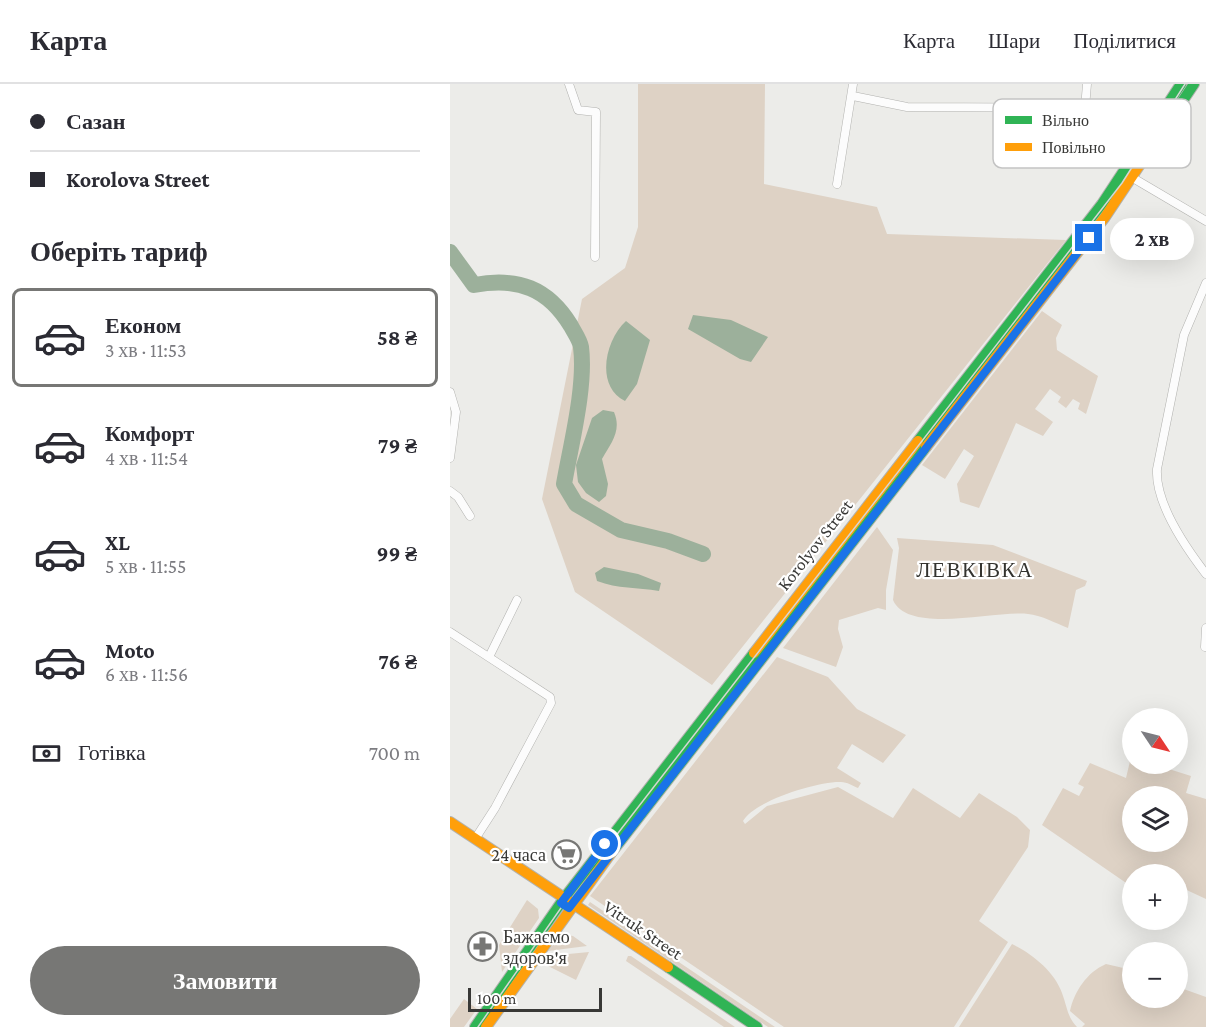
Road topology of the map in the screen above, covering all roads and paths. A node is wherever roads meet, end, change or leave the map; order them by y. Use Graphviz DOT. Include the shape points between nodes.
graph roads {
  1 [pos="569,84"];
  2 [pos="853,84"];
  3 [pos="1087,84"];
  4 [pos="1181,84"];
  5 [pos="1194,84"];
  6 [pos="853,96"];
  7 [pos="1086,99"];
  8 [pos="1174,99"];
  9 [pos="1182,99"];
  10 [pos="993,107"];
  11 [pos="1129,168"];
  12 [pos="1138,168"];
  13 [pos="1133,178"];
  14 [pos="837,184"];
  15 [pos="1206,221"];
  16 [pos="595,257"];
  17 [pos="1206,283"];
  18 [pos="450,392"];
  19 [pos="450,458"];
  20 [pos="450,491"];
  21 [pos="470,516"];
  22 [pos="1206,574"];
  23 [pos="517,600"];
  24 [pos="1206,628"];
  25 [pos="450,632"];
  26 [pos="1205,647"];
  27 [pos="489,657"];
  28 [pos="450,822"];
  29 [pos="450,828"];
  30 [pos="475,838"];
  31 [pos="567,903"];
  32 [pos="475,1027"];
  33 [pos="486,1027"];
  34 [pos="747,1027"];
  35 [pos="757,1027"];
  1 -- 16 [label="street" via="578,110 596,112"];
  2 -- 6 [label="street"];
  3 -- 7 [label="street"];
  4 -- 8 [label="main road, Korolyov Street"];
  5 -- 9 [label="main road"];
  6 -- 10 [label="street" via="907,107"];
  6 -- 14 [label="street"];
  11 -- 31 [label="main road, Korolyov Street"];
  12 -- 13 [label="main road"];
  13 -- 15 [label="street"];
  13 -- 31 [label="main road"];
  17 -- 22 [label="street" via="1184,335 1156,469 1156,486 1188,551"];
  18 -- 19 [label="street" via="456,412"];
  20 -- 21 [label="street"];
  23 -- 27 [label="street"];
  24 -- 26 [label="street"];
  25 -- 27 [label="street"];
  27 -- 30 [label="street" via="550,697 551,703"];
  28 -- 30 [label="main road, Vitruk Street"];
  29 -- 31 [label="main road"];
  30 -- 31 [label="main road, Vitruk Street"];
  31 -- 32 [label="main road, Korolyov Street"];
  31 -- 33 [label="main road"];
  31 -- 34 [label="main road"];
  31 -- 35 [label="main road, Vitruk Street"];
}
